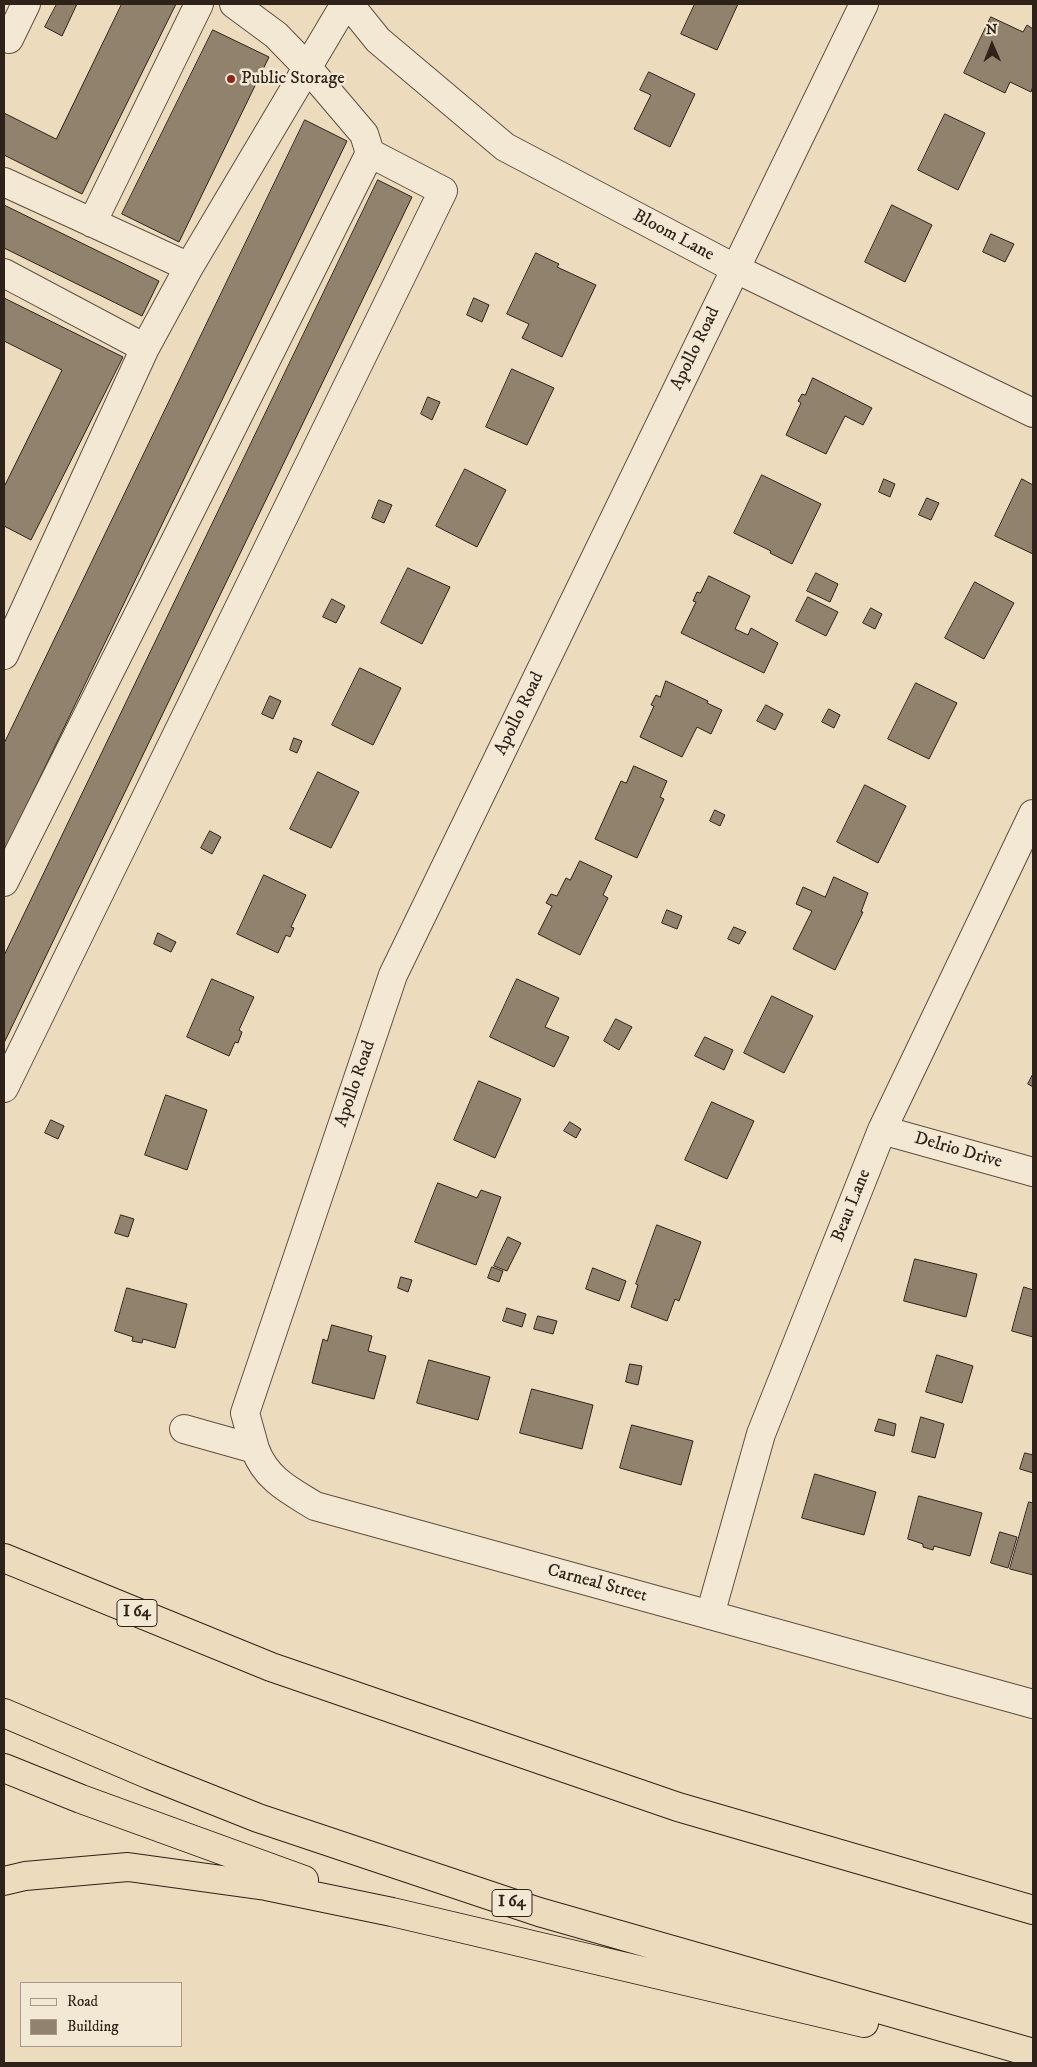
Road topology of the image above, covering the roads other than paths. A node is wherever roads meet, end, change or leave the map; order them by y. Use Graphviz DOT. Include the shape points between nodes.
graph roads {
  1 [pos="26,4"];
  2 [pos="199,4"];
  3 [pos="234,4"];
  4 [pos="345,4"];
  5 [pos="349,4"];
  6 [pos="864,4"];
  7 [pos="4,37"];
  8 [pos="306,67"];
  9 [pos="370,152"];
  10 [pos="4,182"];
  11 [pos="92,223"];
  12 [pos="189,268"];
  13 [pos="736,268"];
  14 [pos="4,273"];
  15 [pos="145,348"];
  16 [pos="1033,413"];
  17 [pos="4,655"];
  18 [pos="1033,814"];
  19 [pos="4,882"];
  20 [pos="4,1088"];
  21 [pos="882,1130"];
  22 [pos="1033,1172"];
  23 [pos="184,1428"];
  24 [pos="255,1448"];
  25 [pos="4,1558"];
  26 [pos="710,1615"];
  27 [pos="1033,1704"];
  28 [pos="4,1713"];
  29 [pos="4,1768"];
  30 [pos="4,1881"];
  31 [pos="1033,1910"];
  32 [pos="392,1912"];
  33 [pos="1033,2053"];
  34 [pos="1033,2060"];
  1 -- 7 [label="street" via="9,39"];
  2 -- 11 [label="street"];
  3 -- 8 [label="street" via="276,35"];
  4 -- 8 [label="street"];
  5 -- 13 [label="street, Bloom Lane" via="378,40 504,147"];
  6 -- 13 [label="street, Apollo Road"];
  8 -- 9 [label="street" via="364,134"];
  8 -- 12 [label="street"];
  9 -- 19 [label="street"];
  9 -- 20 [label="street" via="443,191"];
  10 -- 11 [label="street"];
  11 -- 12 [label="street"];
  12 -- 15 [label="street"];
  13 -- 16 [label="street, Bloom Lane"];
  13 -- 24 [label="street, Apollo Road" via="393,974 245,1413"];
  14 -- 15 [label="street"];
  15 -- 17 [label="street"];
  18 -- 21 [label="street, Beau Lane"];
  21 -- 22 [label="street, Delrio Drive"];
  21 -- 26 [label="street, Beau Lane" via="761,1434"];
  23 -- 24 [label="street"];
  24 -- 26 [label="street, Carneal Street" via="259,1461 276,1482 315,1506"];
  25 -- 31 [label="highway, I 64" via="271,1667 669,1803"];
  26 -- 27 [label="street, Carneal Street"];
  28 -- 33 [label="highway, I 64" via="258,1818 539,1912"];
  29 -- 32 [label="highway"];
  30 -- 32 [label="highway" via="25,1876 128,1867 266,1886"];
  32 -- 34 [label="highway"];
}
